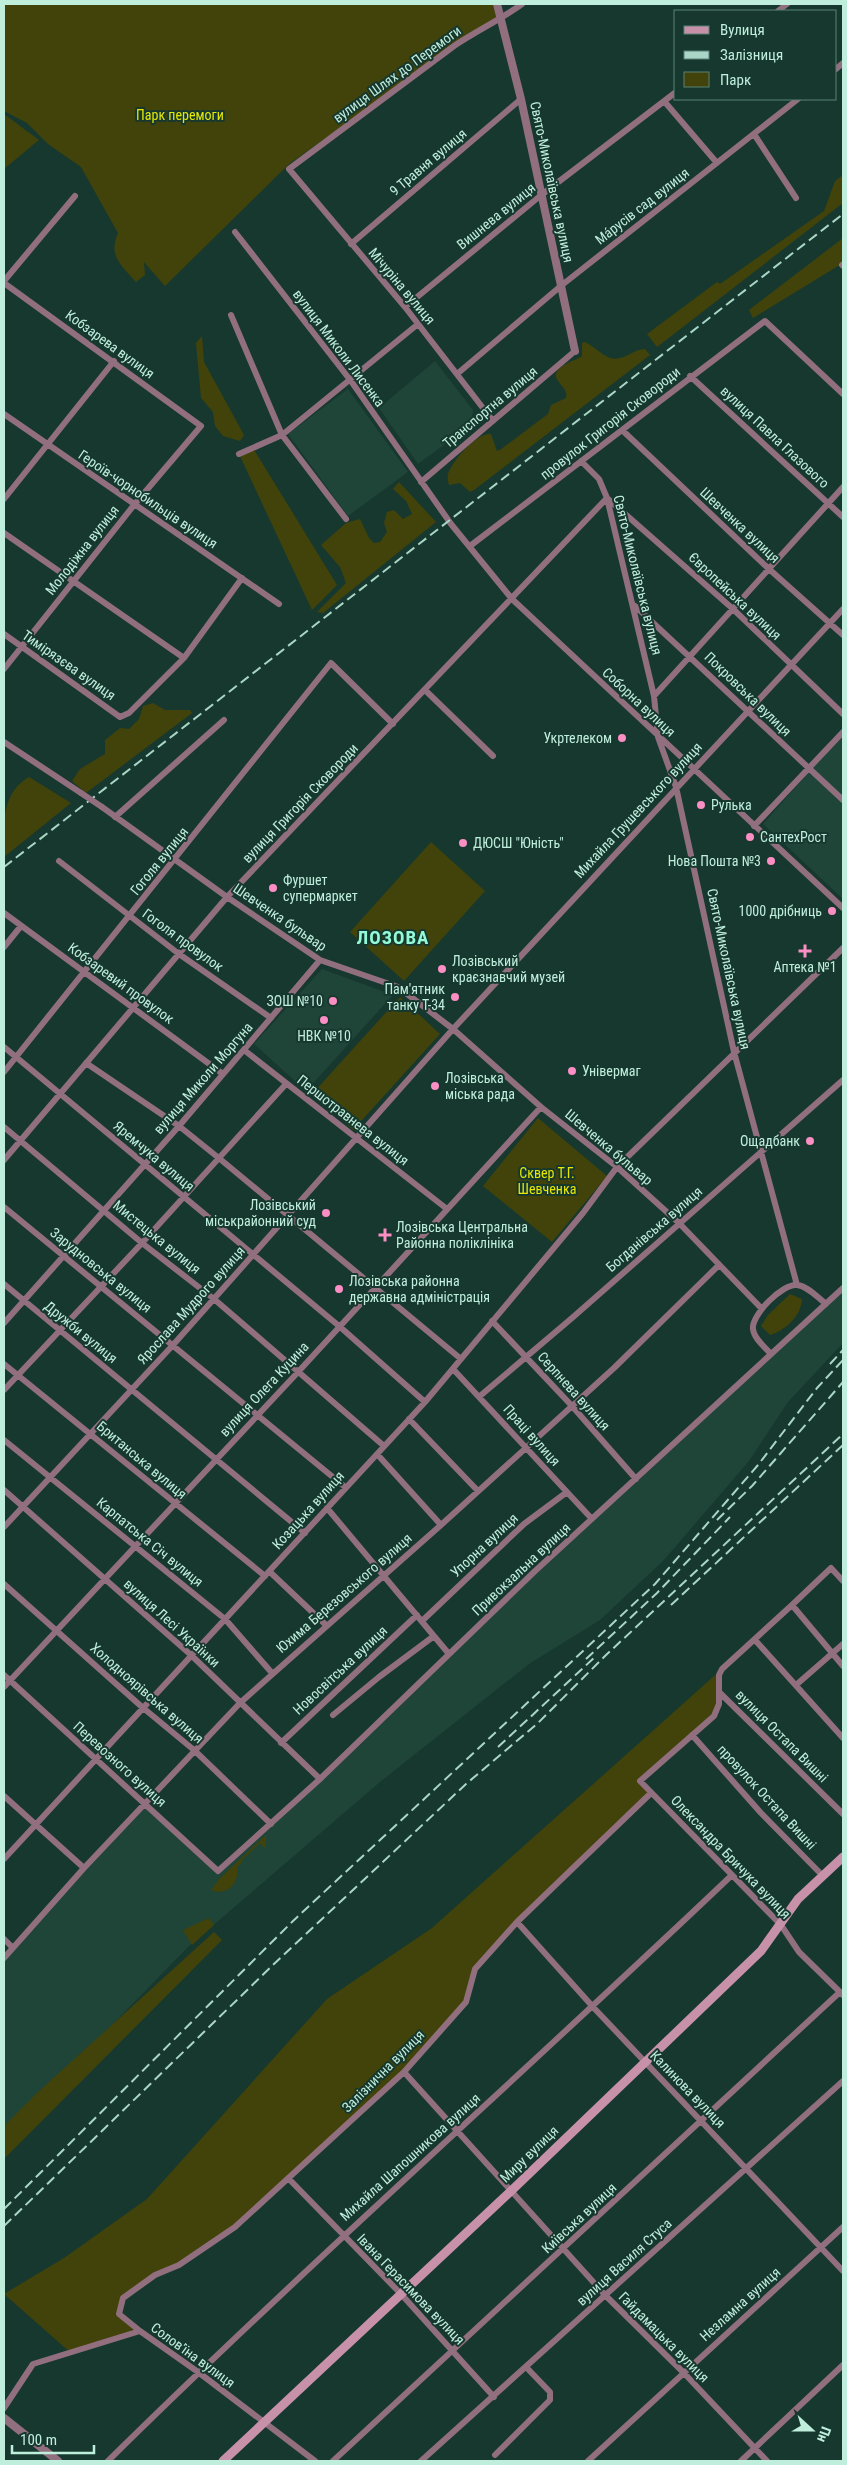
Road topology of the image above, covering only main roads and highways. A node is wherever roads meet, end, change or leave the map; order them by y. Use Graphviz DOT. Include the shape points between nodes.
graph roads {
  1 [pos="843,1857"];
  2 [pos="223,2461"];
  1 -- 2 [label="main road, Миру вулиця" via="798,1899 761,1951"];
}
